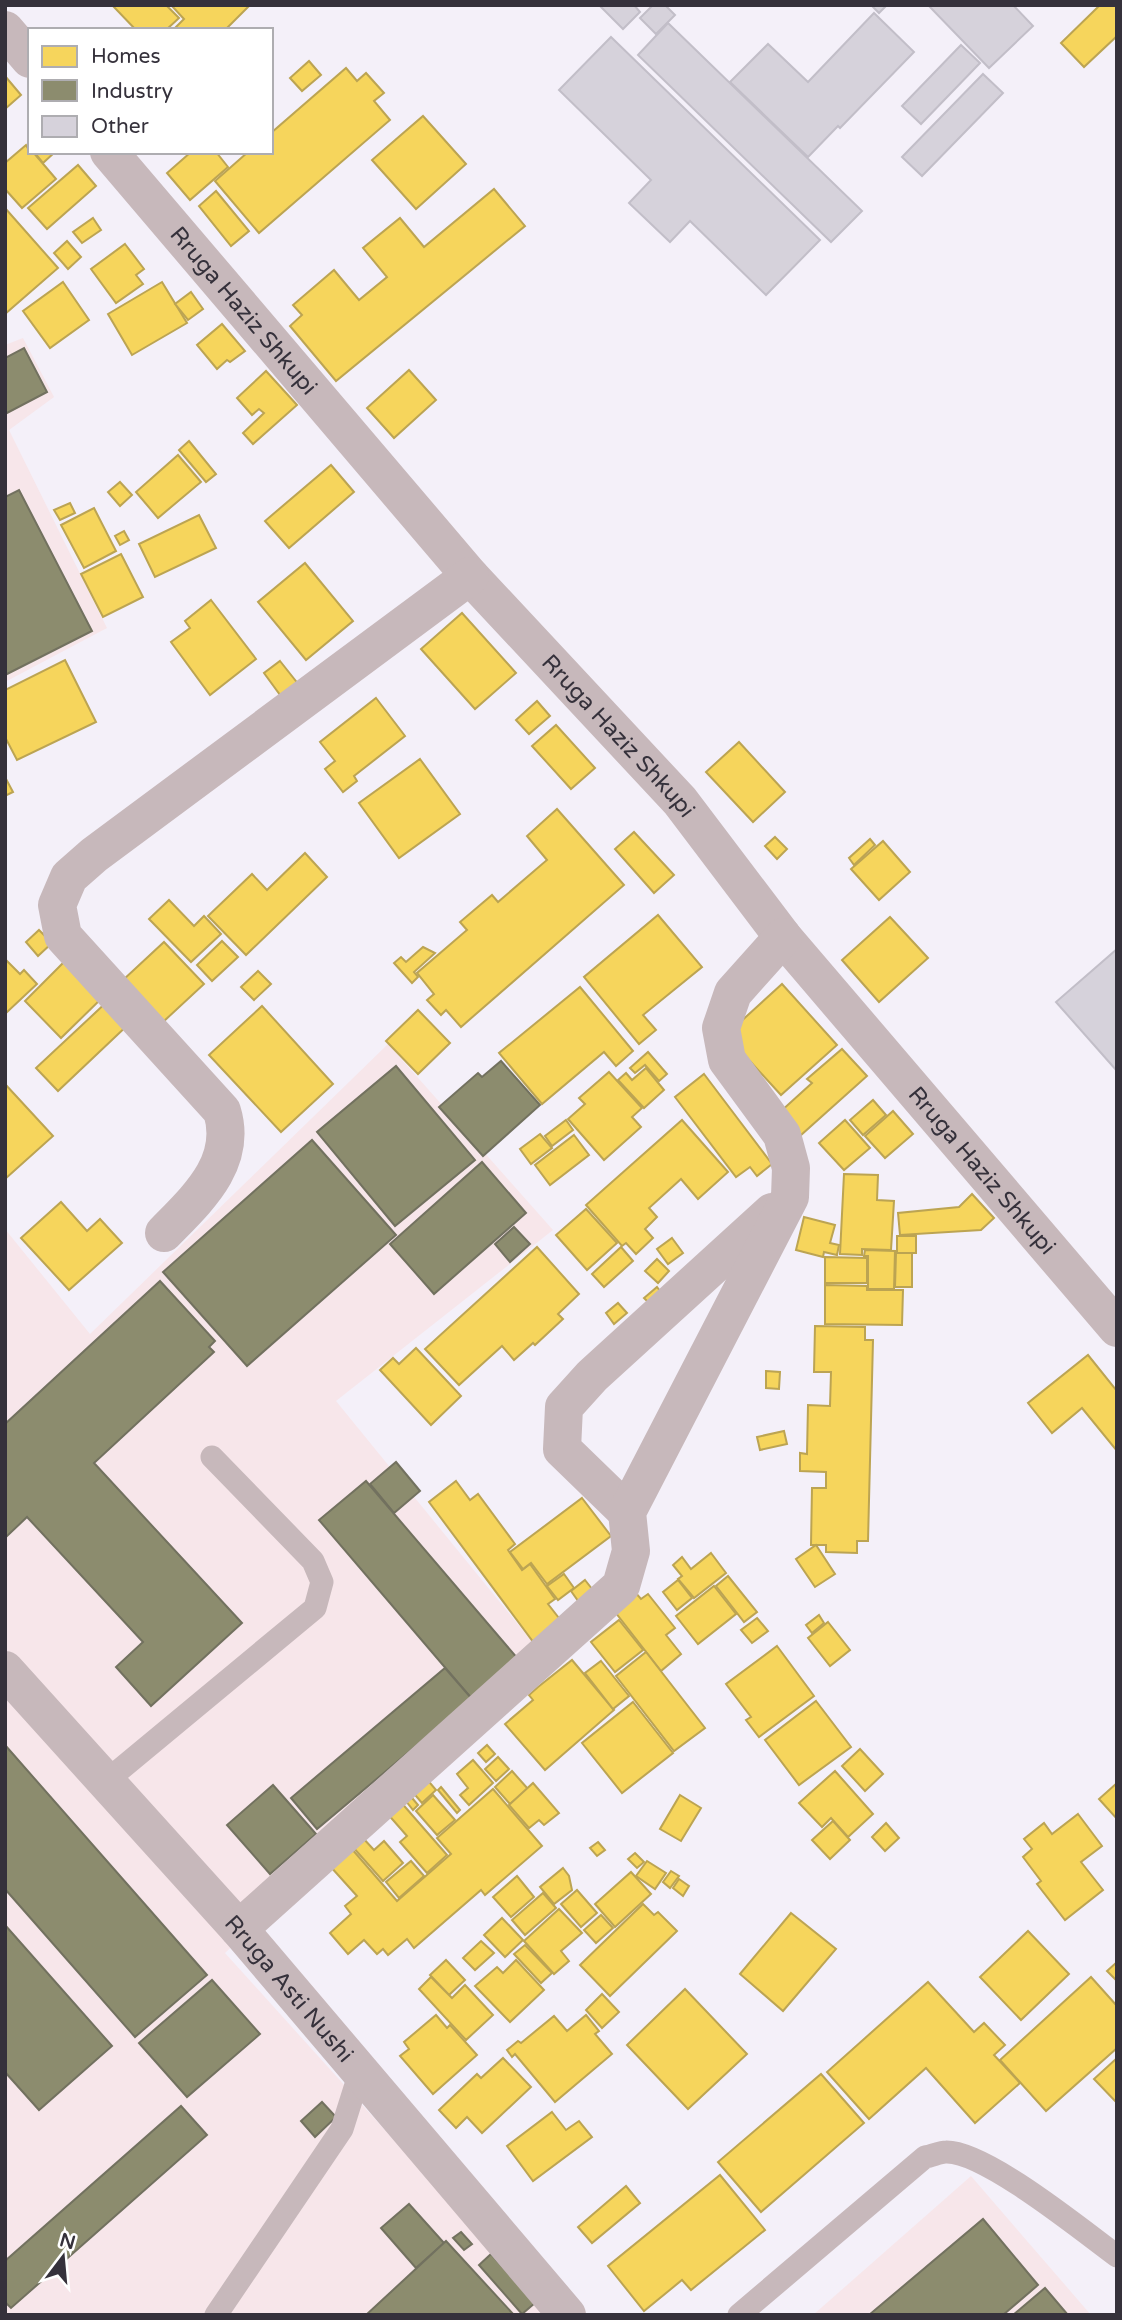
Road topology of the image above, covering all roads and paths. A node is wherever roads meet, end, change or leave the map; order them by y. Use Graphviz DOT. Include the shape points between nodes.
graph roads {
  1 [pos="5,30"];
  2 [pos="28,57"];
  3 [pos="111,154"];
  4 [pos="470,576"];
  5 [pos="783,937"];
  6 [pos="790,1197"];
  7 [pos="164,1234"];
  8 [pos="1117,1328"];
  9 [pos="212,1457"];
  10 [pos="627,1512"];
  11 [pos="5,1670"];
  12 [pos="105,1782"];
  13 [pos="239,1928"];
  14 [pos="360,2072"];
  15 [pos="1117,2256"];
  16 [pos="216,2315"];
  17 [pos="567,2315"];
  18 [pos="739,2315"];
  1 -- 2 [label="street"];
  3 -- 4 [label="street, Rruga Haziz Shkupi"];
  4 -- 5 [label="street, Rruga Haziz Shkupi" via="680,802"];
  4 -- 7 [label="street" via="69,877 57,905 63,936 222,1111 228,1129 209,1187"];
  5 -- 6 [label="street" via="733,993 721,1028 727,1060 782,1135 791,1168"];
  5 -- 8 [label="street, Rruga Haziz Shkupi"];
  6 -- 10 [label="street"];
  6 -- 10 [label="street" via="592,1376 564,1407 562,1449"];
  9 -- 12 [label="lane" via="313,1561 322,1582 315,1608"];
  10 -- 13 [label="street" via="631,1551 621,1586"];
  11 -- 12 [label="street, Rruga Asti Nushi"];
  12 -- 13 [label="street, Rruga Asti Nushi"];
  13 -- 14 [label="street, Rruga Asti Nushi"];
  14 -- 16 [label="lane" via="342,2129"];
  14 -- 17 [label="street, Rruga Asti Nushi"];
  15 -- 18 [label="lane" via="980,2160 947,2151 925,2157"];
}
